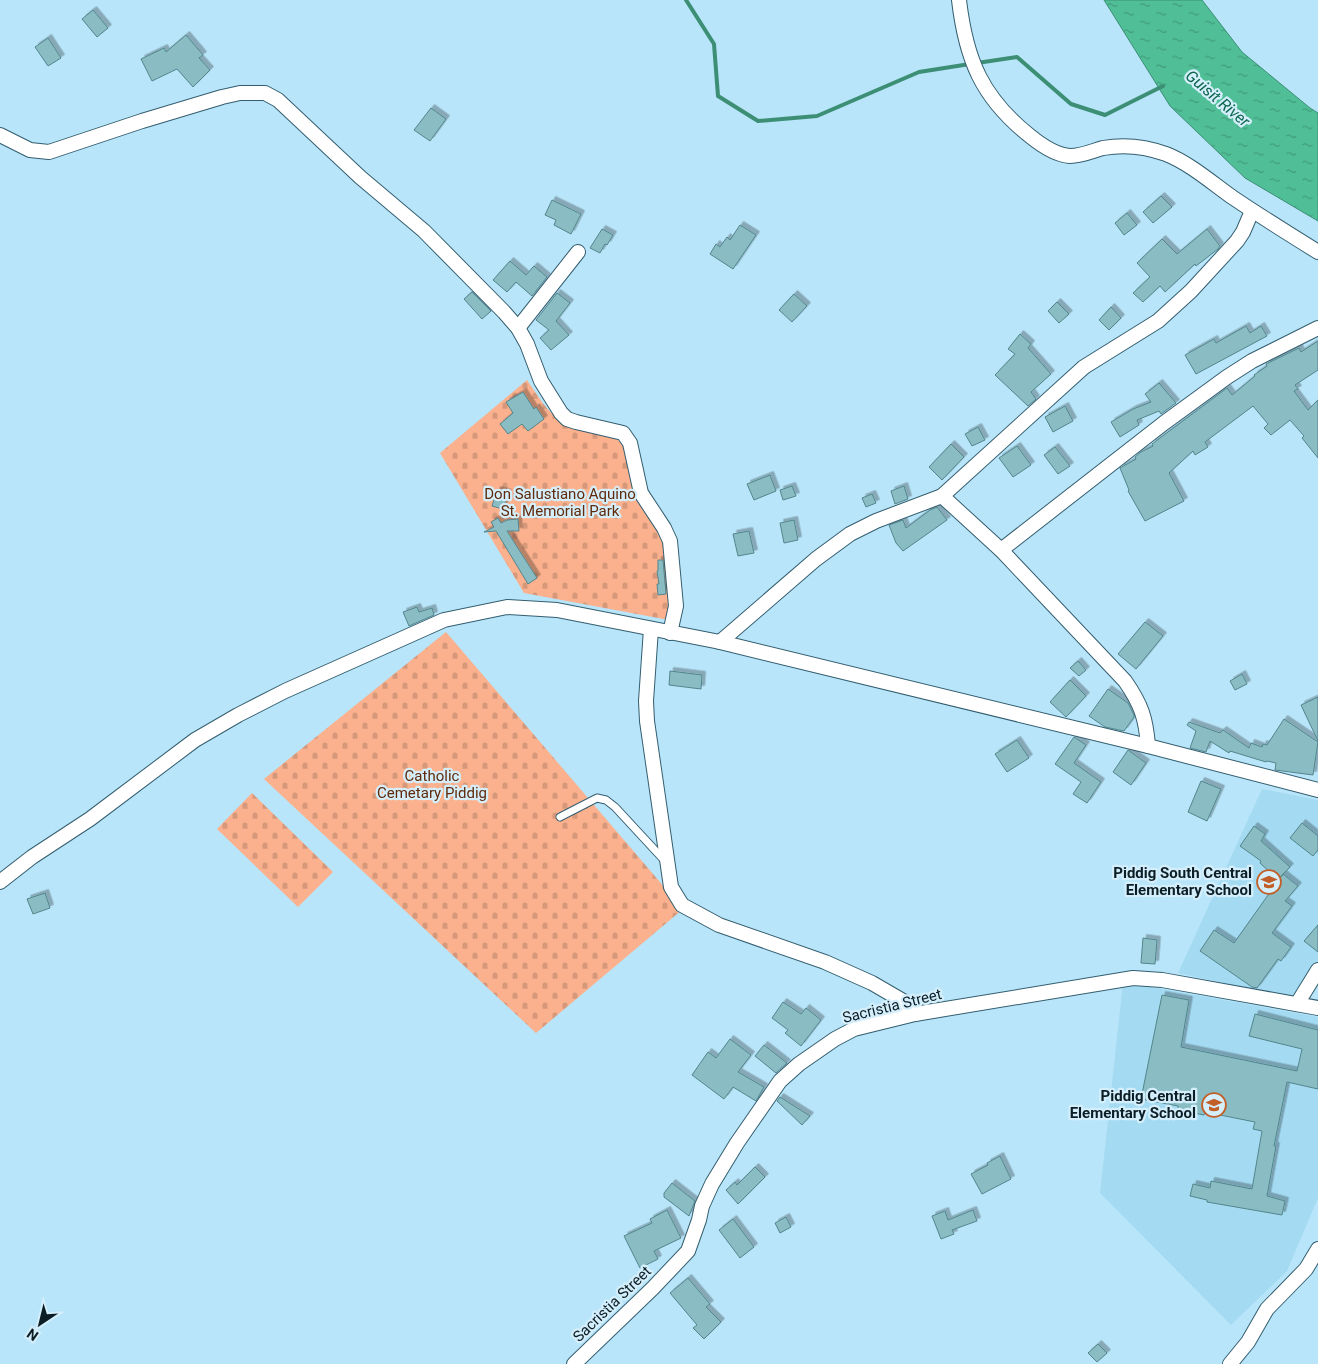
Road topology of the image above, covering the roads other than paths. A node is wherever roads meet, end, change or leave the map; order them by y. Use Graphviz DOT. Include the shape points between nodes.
graph roads {
  1 [pos="959,0"];
  2 [pos="0,134"];
  3 [pos="1252,211"];
  4 [pos="578,252"];
  5 [pos="1318,252"];
  6 [pos="518,328"];
  7 [pos="1318,328"];
  8 [pos="942,496"];
  9 [pos="1001,550"];
  10 [pos="651,629"];
  11 [pos="670,633"];
  12 [pos="720,642"];
  13 [pos="1148,746"];
  14 [pos="1318,790"];
  15 [pos="560,817"];
  16 [pos="667,864"];
  17 [pos="0,882"];
  18 [pos="1318,970"];
  19 [pos="1297,1004"];
  20 [pos="1318,1008"];
  21 [pos="915,1014"];
  22 [pos="1318,1249"];
  23 [pos="574,1364"];
  24 [pos="1230,1364"];
  1 -- 3 [label="street" via="969,53 977,75 1006,116 1039,144 1067,156 1103,148 1146,147 1190,168"];
  2 -- 6 [label="street" via="30,150 49,152 222,97 265,93 278,100 360,177 424,231"];
  3 -- 5 [label="street"];
  3 -- 8 [label="street" via="1237,241 1191,291 1158,321 1084,367"];
  4 -- 6 [label="street"];
  6 -- 11 [label="street" via="541,381 561,413 567,419 623,434 630,443 641,493 670,541 676,606"];
  7 -- 9 [label="street" via="1227,377"];
  8 -- 9 [label="street"];
  8 -- 12 [label="street" via="850,534"];
  9 -- 13 [label="street" via="1125,681 1143,712"];
  10 -- 11 [label="street"];
  10 -- 16 [label="street" via="647,721"];
  10 -- 17 [label="street" via="556,610 507,607 444,620 285,691 195,740"];
  11 -- 12 [label="street"];
  12 -- 13 [label="street"];
  13 -- 14 [label="street"];
  15 -- 16 [label="lane" via="598,798 606,800"];
  16 -- 21 [label="street" via="671,887 689,910 718,925 825,962 872,983 892,993"];
  18 -- 19 [label="street"];
  19 -- 20 [label="street, Sacristia Street"];
  19 -- 21 [label="street, Sacristia Street" via="1162,980 1133,978"];
  21 -- 23 [label="street, Sacristia Street" via="844,1033 780,1081 712,1184 688,1251"];
  22 -- 24 [label="street" via="1306,1269 1267,1309 1248,1342"];
}
